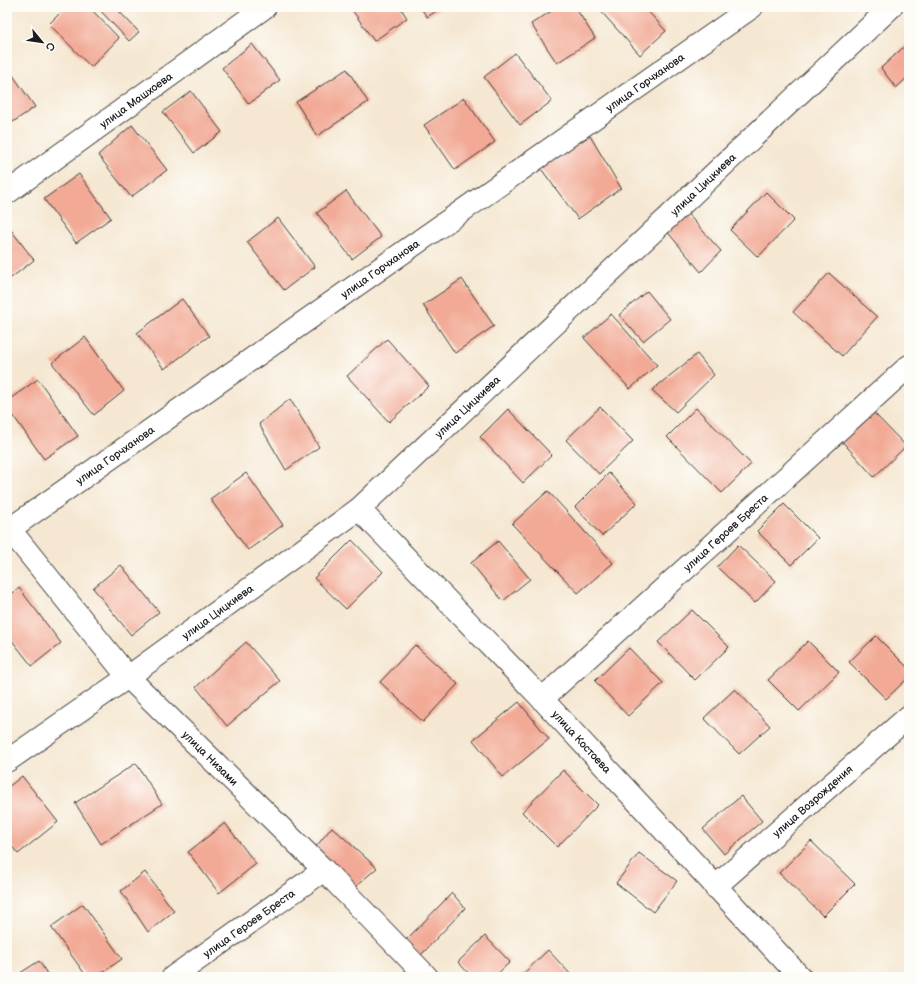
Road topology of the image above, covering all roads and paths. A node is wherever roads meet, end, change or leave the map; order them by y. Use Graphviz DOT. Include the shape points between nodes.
graph roads {
  1 [pos="265,7"];
  2 [pos="752,7"];
  3 [pos="891,7"];
  4 [pos="7,193"];
  5 [pos="909,366"];
  6 [pos="359,509"];
  7 [pos="8,529"];
  8 [pos="128,676"];
  9 [pos="542,699"];
  10 [pos="909,716"];
  11 [pos="7,761"];
  12 [pos="324,870"];
  13 [pos="715,887"];
  14 [pos="173,977"];
  15 [pos="427,977"];
  16 [pos="800,977"];
  1 -- 4 [label="street, улица Машхоева"];
  2 -- 7 [label="street, улица Горчханова"];
  3 -- 6 [label="street, улица Цицкиева"];
  5 -- 9 [label="street, улица Героев Бреста"];
  6 -- 8 [label="street, улица Цицкиева"];
  6 -- 9 [label="street, улица Костоева"];
  7 -- 8 [label="street, улица Низами"];
  8 -- 11 [label="street, улица Цицкиева"];
  8 -- 12 [label="street, улица Низами"];
  9 -- 13 [label="street, улица Костоева"];
  10 -- 13 [label="street, улица Возрождения"];
  12 -- 14 [label="street, улица Героев Бреста"];
  12 -- 15 [label="street, улица Низами"];
  13 -- 16 [label="street, улица Костоева"];
}
